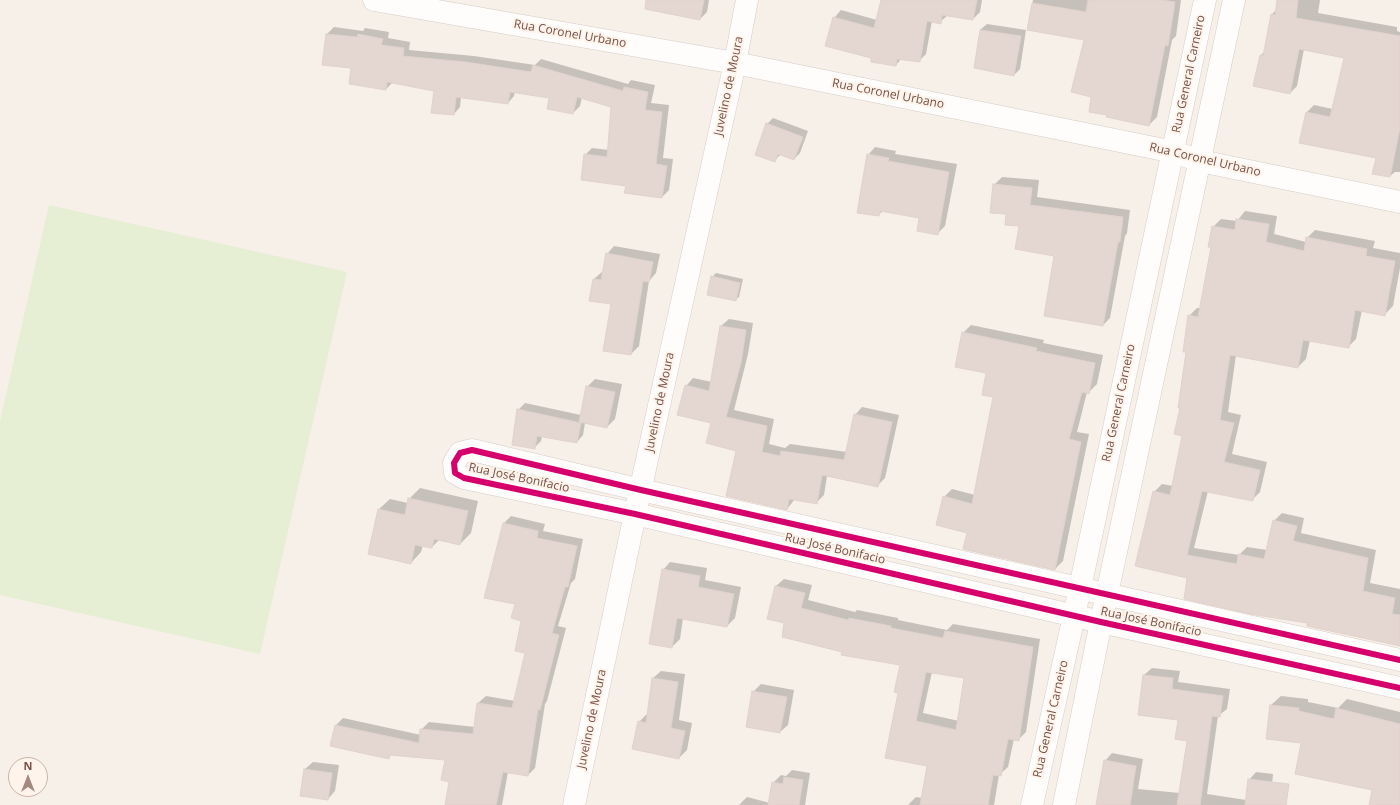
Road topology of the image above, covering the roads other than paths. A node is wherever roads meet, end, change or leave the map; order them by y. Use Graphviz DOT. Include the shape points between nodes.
graph roads {
  1 [pos="374,0"];
  2 [pos="747,0"];
  3 [pos="1205,0"];
  4 [pos="1234,0"];
  5 [pos="1192,62"];
  6 [pos="735,63"];
  7 [pos="1219,70"];
  8 [pos="1174,152"];
  9 [pos="1200,161"];
  10 [pos="1400,202"];
  11 [pos="1147,273"];
  12 [pos="1173,283"];
  13 [pos="1121,393"];
  14 [pos="1148,402"];
  15 [pos="641,490"];
  16 [pos="1097,505"];
  17 [pos="1124,513"];
  18 [pos="636,514"];
  19 [pos="1079,589"];
  20 [pos="1107,593"];
  21 [pos="1074,616"];
  22 [pos="1101,622"];
  23 [pos="1400,660"];
  24 [pos="1400,688"];
  25 [pos="1050,726"];
  26 [pos="1078,735"];
  27 [pos="574,805"];
  28 [pos="1032,805"];
  29 [pos="1064,805"];
  1 -- 6 [label="street, Rua Coronel Urbano"];
  2 -- 6 [label="street, Juvelino de Moura"];
  3 -- 5 [label="street, Rua General Carneiro"];
  4 -- 7 [label="street"];
  5 -- 7 [label="street"];
  5 -- 8 [label="street, Rua General Carneiro"];
  6 -- 8 [label="street, Rua Coronel Urbano"];
  6 -- 15 [label="street, Juvelino de Moura"];
  7 -- 9 [label="street"];
  8 -- 9 [label="street, Rua Coronel Urbano"];
  8 -- 11 [label="street, Rua General Carneiro"];
  9 -- 10 [label="street, Rua Coronel Urbano"];
  9 -- 12 [label="street"];
  11 -- 12 [label="street"];
  11 -- 13 [label="street, Rua General Carneiro"];
  12 -- 14 [label="street"];
  13 -- 14 [label="street"];
  13 -- 16 [label="street, Rua General Carneiro"];
  14 -- 17 [label="street"];
  15 -- 18 [label="street, Juvelino de Moura"];
  15 -- 18 [label="street, Rua José Bonifacio" via="472,450 460,453 454,463 455,473 464,478"];
  15 -- 19 [label="street, Rua José Bonifacio"];
  16 -- 17 [label="street"];
  16 -- 19 [label="street, Rua General Carneiro"];
  17 -- 20 [label="street"];
  18 -- 21 [label="street, Rua José Bonifacio"];
  18 -- 27 [label="street, Juvelino de Moura"];
  19 -- 20 [label="street, Rua José Bonifacio"];
  19 -- 21 [label="street, Rua General Carneiro"];
  20 -- 22 [label="street"];
  20 -- 23 [label="street, Rua José Bonifacio"];
  21 -- 22 [label="street, Rua José Bonifacio"];
  21 -- 25 [label="street, Rua General Carneiro"];
  22 -- 24 [label="street, Rua José Bonifacio"];
  22 -- 26 [label="street"];
  25 -- 26 [label="street"];
  25 -- 28 [label="street, Rua General Carneiro"];
  26 -- 29 [label="street"];
}
